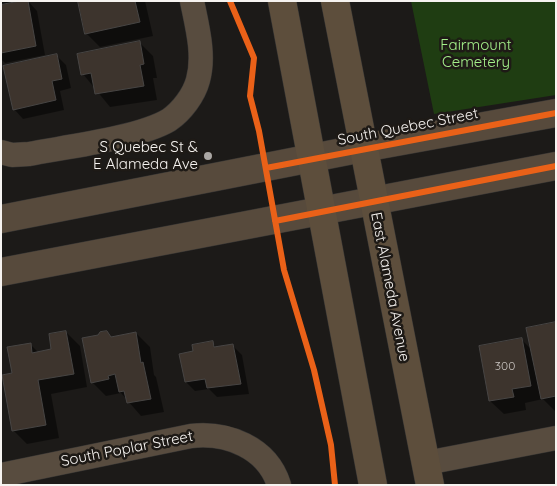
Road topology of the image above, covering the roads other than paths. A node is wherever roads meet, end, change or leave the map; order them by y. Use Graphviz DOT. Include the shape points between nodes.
graph roads {
  1 [pos="192,1"];
  2 [pos="282,1"];
  3 [pos="335,1"];
  4 [pos="556,113"];
  5 [pos="363,148"];
  6 [pos="1,152"];
  7 [pos="311,159"];
  8 [pos="556,166"];
  9 [pos="373,202"];
  10 [pos="322,212"];
  11 [pos="1,220"];
  12 [pos="1,272"];
  13 [pos="556,438"];
  14 [pos="428,474"];
  15 [pos="1,475"];
  16 [pos="279,485"];
  17 [pos="373,485"];
  1 -- 6 [label="street" via="201,58 198,80 183,108 170,120 154,127 29,154"];
  2 -- 7 [label="main road"];
  3 -- 5 [label="main road, East Alameda Avenue"];
  4 -- 5 [label="main road, South Quebec Street"];
  5 -- 7 [label="main road, South Quebec Street"];
  5 -- 9 [label="main road, East Alameda Avenue"];
  7 -- 10 [label="main road"];
  7 -- 11 [label="main road, South Quebec Street"];
  8 -- 9 [label="main road"];
  9 -- 10 [label="main road"];
  9 -- 14 [label="main road, East Alameda Avenue"];
  10 -- 12 [label="main road"];
  10 -- 17 [label="main road"];
  13 -- 14 [label="street"];
  15 -- 16 [label="street, South Poplar Street" via="208,434 251,448 268,464"];
}
